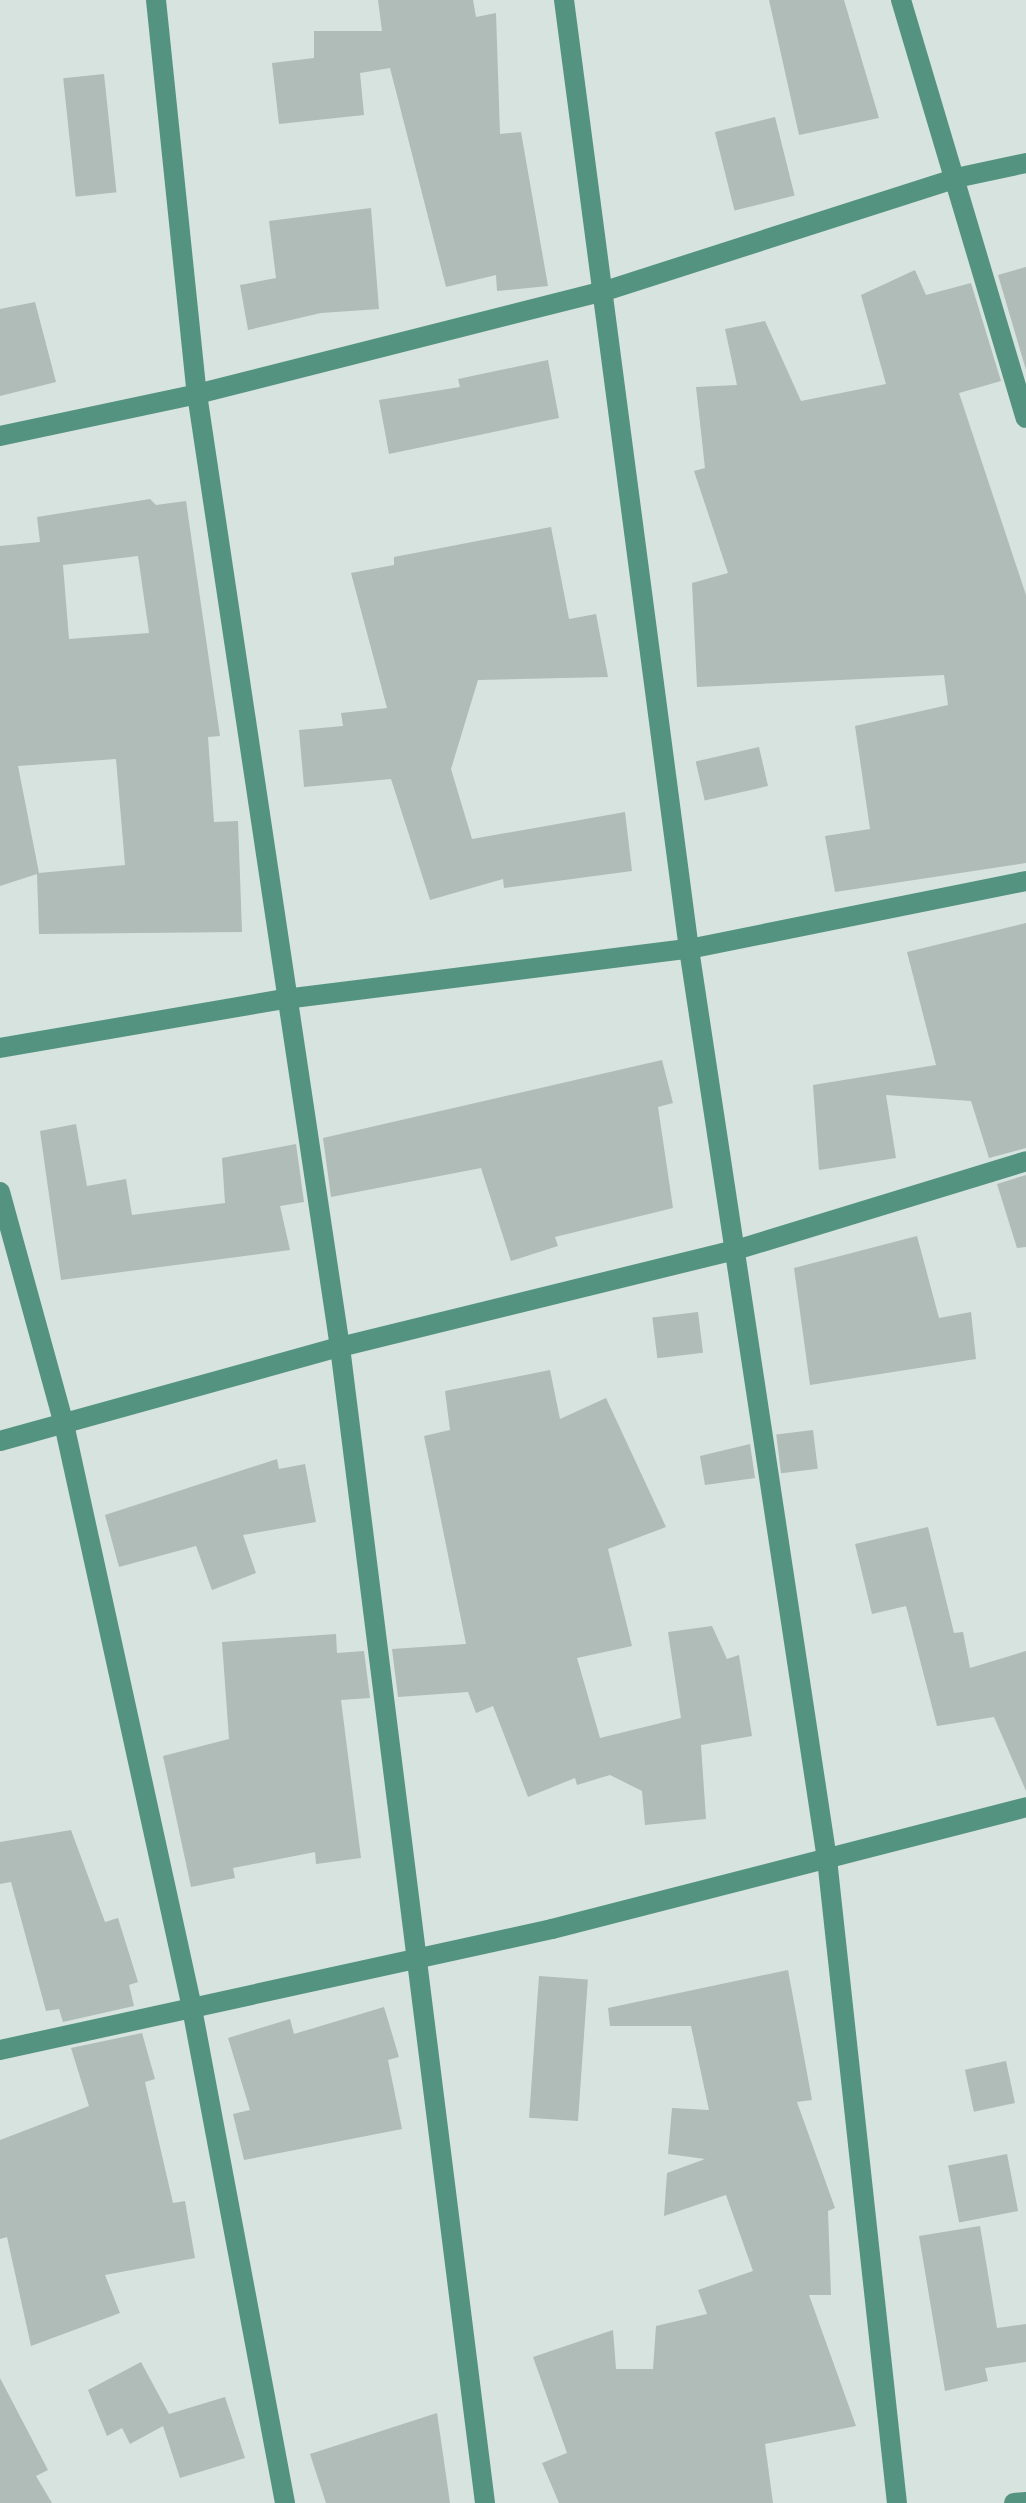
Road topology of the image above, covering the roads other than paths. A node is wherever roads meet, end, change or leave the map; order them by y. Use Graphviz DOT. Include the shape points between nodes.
graph roads {
  1 [pos="156,0"];
  2 [pos="564,0"];
  3 [pos="901,0"];
  4 [pos="1026,163"];
  5 [pos="956,178"];
  6 [pos="605,291"];
  7 [pos="197,394"];
  8 [pos="1026,418"];
  9 [pos="0,436"];
  10 [pos="1026,881"];
  11 [pos="689,949"];
  12 [pos="285,999"];
  13 [pos="0,1048"];
  14 [pos="1026,1161"];
  15 [pos="0,1192"];
  16 [pos="740,1249"];
  17 [pos="340,1347"];
  18 [pos="64,1424"];
  19 [pos="0,1441"];
  20 [pos="1026,1807"];
  21 [pos="827,1859"];
  22 [pos="419,1956"];
  23 [pos="191,2003"];
  24 [pos="0,2050"];
  25 [pos="1026,2502"];
  26 [pos="285,2503"];
  27 [pos="485,2503"];
  28 [pos="898,2503"];
  29 [pos="1014,2503"];
  1 -- 7 [label="street"];
  2 -- 6 [label="street"];
  3 -- 5 [label="street"];
  4 -- 5 [label="street"];
  5 -- 6 [label="street"];
  5 -- 8 [label="street"];
  6 -- 7 [label="street"];
  6 -- 11 [label="street"];
  7 -- 9 [label="street"];
  7 -- 12 [label="street"];
  10 -- 11 [label="street"];
  11 -- 12 [label="street"];
  11 -- 16 [label="street"];
  12 -- 13 [label="street"];
  12 -- 17 [label="street"];
  14 -- 16 [label="street"];
  15 -- 18 [label="street"];
  16 -- 17 [label="street"];
  16 -- 21 [label="street"];
  17 -- 18 [label="street"];
  17 -- 22 [label="street"];
  18 -- 19 [label="street"];
  18 -- 23 [label="street"];
  20 -- 21 [label="street"];
  21 -- 22 [label="street"];
  21 -- 28 [label="street"];
  22 -- 23 [label="street"];
  22 -- 27 [label="street"];
  23 -- 24 [label="street"];
  23 -- 26 [label="street"];
  25 -- 29 [label="street"];
}
